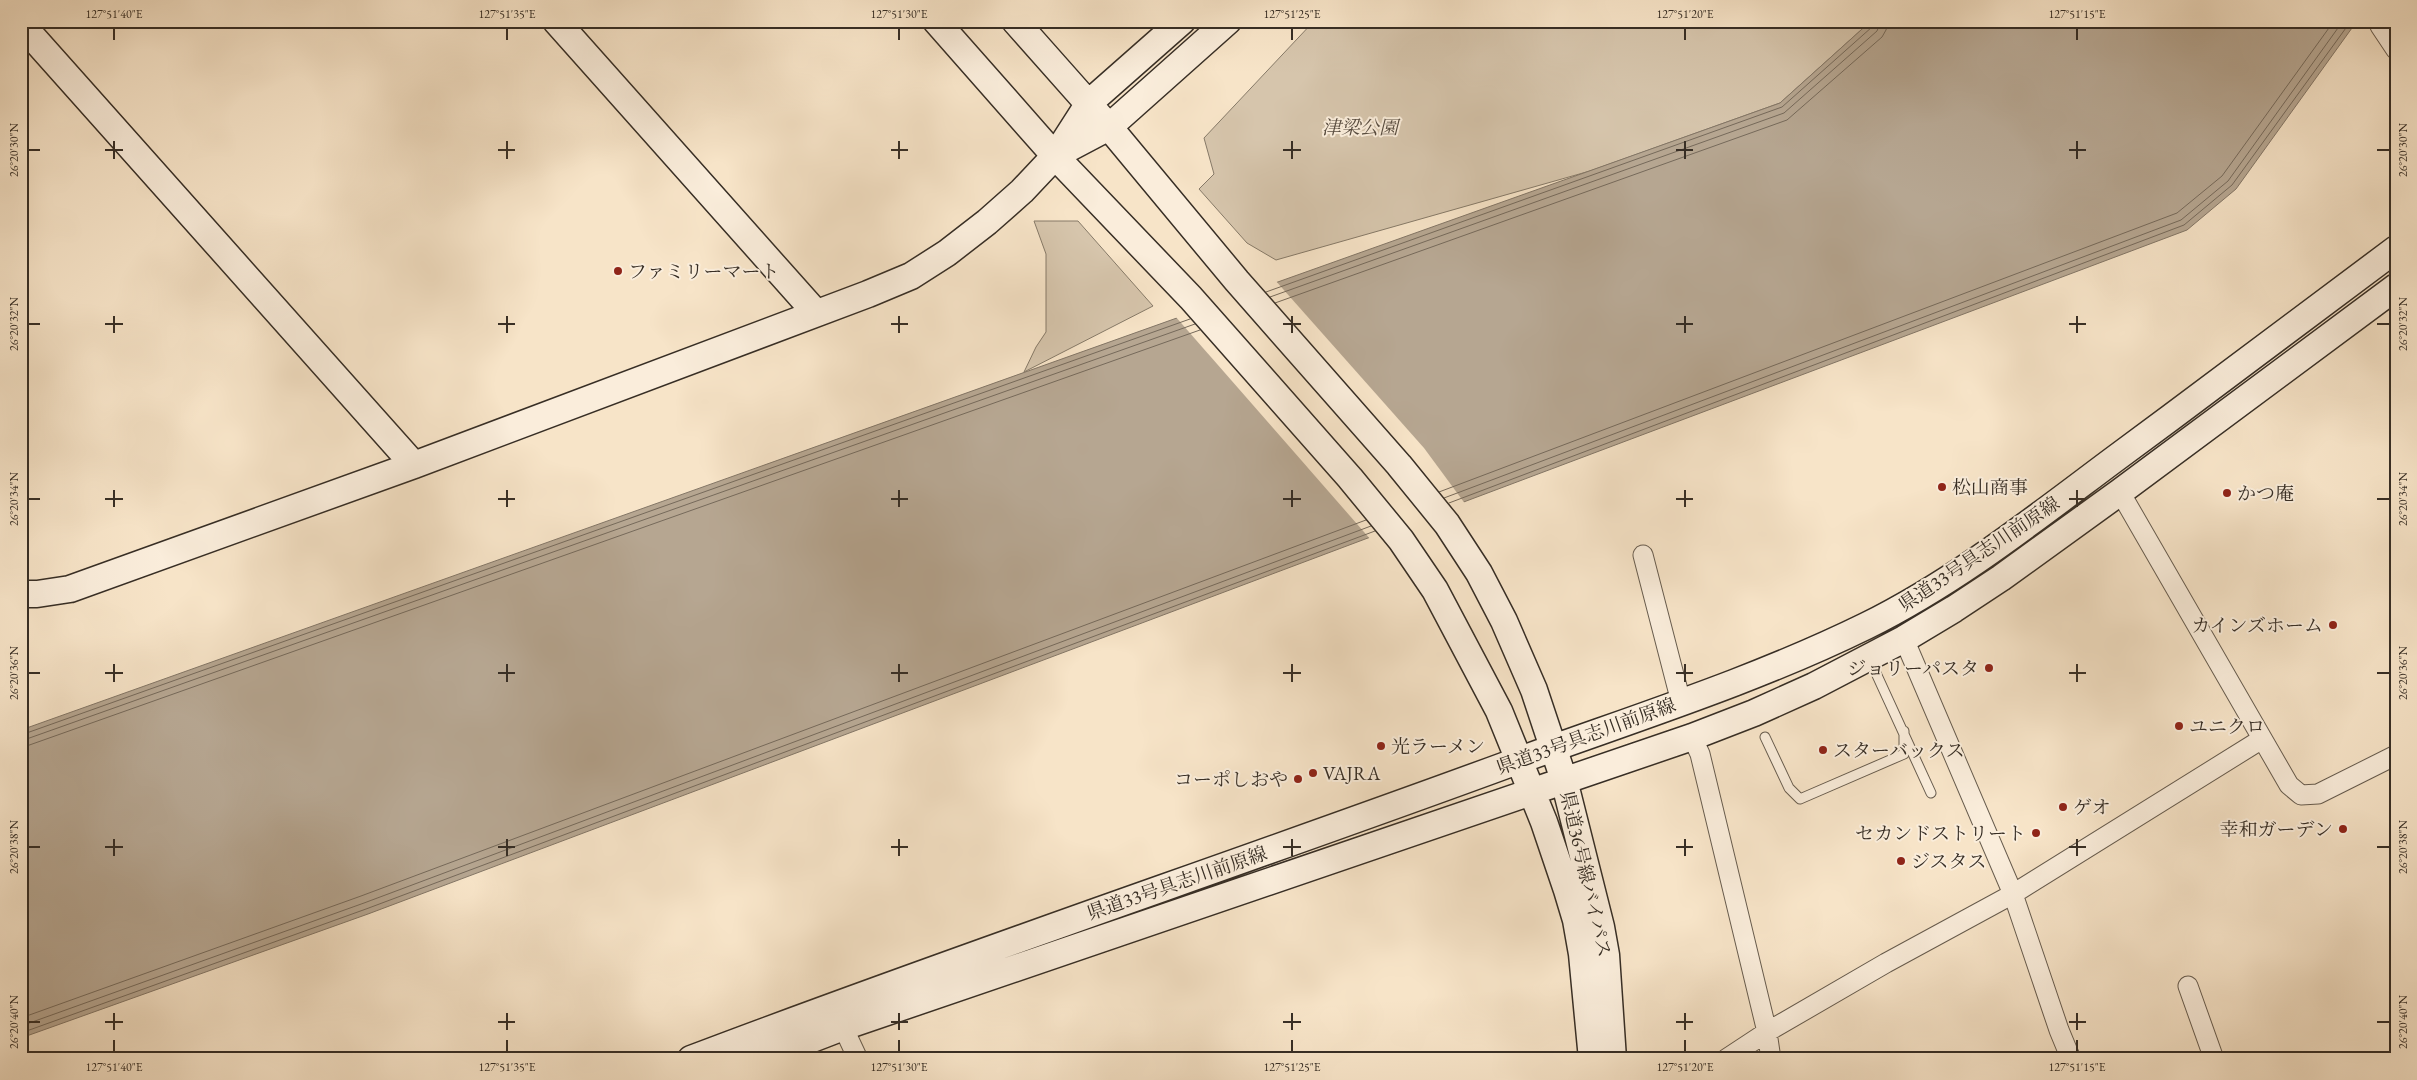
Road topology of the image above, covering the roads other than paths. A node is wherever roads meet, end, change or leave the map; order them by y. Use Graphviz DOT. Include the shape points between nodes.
graph roads {
  1 [pos="556,21"];
  2 [pos="936,21"];
  3 [pos="1015,21"];
  4 [pos="1182,21"];
  5 [pos="1228,21"];
  6 [pos="21,24"];
  7 [pos="2380,26"];
  8 [pos="2396,50"];
  9 [pos="1089,103"];
  10 [pos="1109,127"];
  11 [pos="1055,156"];
  12 [pos="2396,249"];
  13 [pos="2396,287"];
  14 [pos="816,313"];
  15 [pos="414,464"];
  16 [pos="2120,492"];
  17 [pos="1643,555"];
  18 [pos="21,594"];
  19 [pos="1904,639"];
  20 [pos="1869,657"];
  21 [pos="1681,702"];
  22 [pos="1904,731"];
  23 [pos="1692,737"];
  24 [pos="1765,737"];
  25 [pos="2262,739"];
  26 [pos="1554,748"];
  27 [pos="2396,755"];
  28 [pos="1520,760"];
  29 [pos="1564,780"];
  30 [pos="1531,791"];
  31 [pos="1931,793"];
  32 [pos="2013,894"];
  33 [pos="2188,986"];
  34 [pos="843,1026"];
  35 [pos="1766,1032"];
  36 [pos="691,1059"];
  37 [pos="760,1059"];
  38 [pos="858,1059"];
  39 [pos="1592,1059"];
  40 [pos="1613,1059"];
  41 [pos="1726,1059"];
  42 [pos="1771,1059"];
  43 [pos="2071,1059"];
  44 [pos="2214,1059"];
  1 -- 14 [label="street"];
  2 -- 11 [label="street, 県道36号線バイパス"];
  3 -- 9 [label="street, 県道36号線バイパス"];
  4 -- 9 [label="street"];
  5 -- 10 [label="street"];
  6 -- 15 [label="street"];
  7 -- 8 [label="street"];
  9 -- 10 [label="street, 県道36号線バイパス"];
  9 -- 11 [label="street"];
  10 -- 11 [label="street"];
  10 -- 26 [label="street, 県道36号線バイパス" via="1447,524 1479,573 1504,621 1534,690"];
  11 -- 14 [label="street" via="1015,197 947,253 911,276"];
  11 -- 28 [label="street, 県道36号線バイパス" via="1191,298 1401,540 1435,590 1462,639"];
  12 -- 21 [label="street, 県道33号具志川前原線" via="2013,536 1940,584 1869,625"];
  13 -- 16 [label="street, 県道33号具志川前原線"];
  14 -- 15 [label="street"];
  15 -- 18 [label="street" via="70,589"];
  16 -- 19 [label="street, 県道33号具志川前原線" via="2001,578"];
  16 -- 25 [label="street"];
  17 -- 21 [label="street"];
  19 -- 20 [label="street, 県道33号具志川前原線"];
  19 -- 32 [label="street"];
  20 -- 22 [label="lane"];
  20 -- 23 [label="street, 県道33号具志川前原線" via="1754,713"];
  21 -- 26 [label="street, 県道33号具志川前原線"];
  22 -- 24 [label="lane" via="1904,754 1800,799 1789,788"];
  22 -- 31 [label="lane"];
  23 -- 29 [label="street, 県道33号具志川前原線"];
  23 -- 35 [label="street" via="1700,754"];
  25 -- 27 [label="street" via="2289,785 2301,795 2318,794"];
  25 -- 32 [label="street"];
  26 -- 28 [label="street, 県道33号具志川前原線"];
  26 -- 29 [label="street, 県道36号線バイパス"];
  28 -- 30 [label="street, 県道36号線バイパス"];
  28 -- 36 [label="street, 県道33号具志川前原線" via="833,1004"];
  29 -- 30 [label="street, 県道33号具志川前原線"];
  29 -- 40 [label="street, 県道36号線バイパス" via="1602,927"];
  30 -- 34 [label="street, 県道33号具志川前原線"];
  30 -- 39 [label="street, 県道36号線バイパス" via="1576,920 1587,992"];
  32 -- 35 [label="street"];
  32 -- 43 [label="street"];
  33 -- 44 [label="street"];
  34 -- 37 [label="street, 県道33号具志川前原線"];
  34 -- 38 [label="street"];
  35 -- 41 [label="street"];
  35 -- 42 [label="street"];
}
